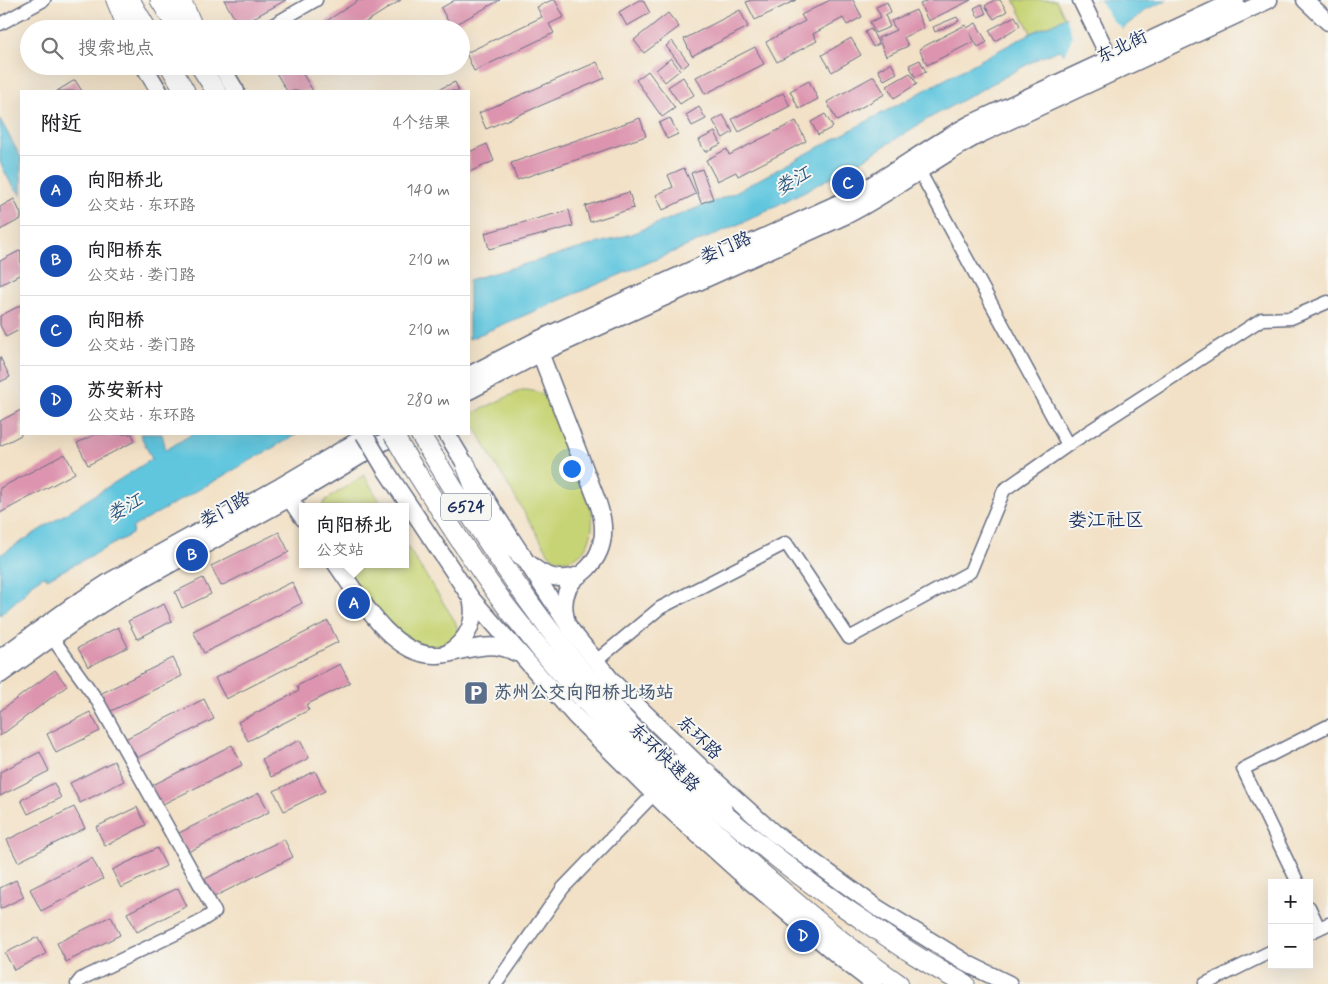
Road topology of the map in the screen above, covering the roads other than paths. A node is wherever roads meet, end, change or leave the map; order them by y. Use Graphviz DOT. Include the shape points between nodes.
graph roads {
  1 [pos="44,0"];
  2 [pos="110,0"];
  3 [pos="116,0"];
  4 [pos="130,0"];
  5 [pos="160,0"];
  6 [pos="181,0"];
  7 [pos="316,0"];
  8 [pos="1236,0"];
  9 [pos="1269,0"];
  10 [pos="1304,0"];
  11 [pos="1324,0"];
  12 [pos="1082,3"];
  13 [pos="1328,11"];
  14 [pos="121,20"];
  15 [pos="123,20"];
  16 [pos="142,20"];
  17 [pos="172,20"];
  18 [pos="190,20"];
  19 [pos="193,20"];
  20 [pos="282,20"];
  21 [pos="1328,22"];
  22 [pos="0,24"];
  23 [pos="1113,65"];
  24 [pos="149,75"];
  25 [pos="175,75"];
  26 [pos="206,75"];
  27 [pos="214,75"];
  28 [pos="227,75"];
  29 [pos="158,90"];
  30 [pos="184,90"];
  31 [pos="215,90"];
  32 [pos="222,90"];
  33 [pos="235,90"];
  34 [pos="990,123"];
  35 [pos="917,165"];
  36 [pos="1328,302"];
  37 [pos="538,347"];
  38 [pos="470,375"];
  39 [pos="470,390"];
  40 [pos="365,435"];
  41 [pos="369,435"];
  42 [pos="394,435"];
  43 [pos="395,435"];
  44 [pos="448,435"];
  45 [pos="423,439"];
  46 [pos="1068,445"];
  47 [pos="466,465"];
  48 [pos="285,492"];
  49 [pos="457,492"];
  50 [pos="408,503"];
  51 [pos="409,505"];
  52 [pos="299,512"];
  53 [pos="488,523"];
  54 [pos="521,555"];
  55 [pos="339,568"];
  56 [pos="506,570"];
  57 [pos="579,575"];
  58 [pos="471,598"];
  59 [pos="571,630"];
  60 [pos="47,632"];
  61 [pos="445,654"];
  62 [pos="522,657"];
  63 [pos="0,658"];
  64 [pos="596,661"];
  65 [pos="0,675"];
  66 [pos="1328,726"];
  67 [pos="667,762"];
  68 [pos="706,773"];
  69 [pos="654,794"];
  70 [pos="724,815"];
  71 [pos="1296,879"];
  72 [pos="1313,915"];
  73 [pos="1319,928"];
  74 [pos="1268,954"];
  75 [pos="77,984"];
  76 [pos="496,984"];
  77 [pos="874,984"];
  78 [pos="899,984"];
  79 [pos="965,984"];
  80 [pos="1009,984"];
  81 [pos="1205,984"];
  1 -- 22 [label="street"];
  2 -- 14 [label="main road"];
  3 -- 15 [label="highway"];
  4 -- 16 [label="highway"];
  5 -- 17 [label="highway"];
  6 -- 18 [label="highway"];
  6 -- 19 [label="main road"];
  7 -- 20 [label="street"];
  8 -- 23 [label="main road, 东北街"];
  9 -- 23 [label="main road, 东北街"];
  10 -- 21 [label="main road"];
  11 -- 13 [label="main road"];
  12 -- 23 [label="main road"];
  23 -- 34 [label="main road, 东北街"];
  24 -- 29 [label="main road"];
  25 -- 30 [label="highway"];
  26 -- 31 [label="highway"];
  27 -- 32 [label="highway"];
  28 -- 33 [label="main road"];
  34 -- 35 [label="main road, 娄门路" via="955,132"];
  35 -- 37 [label="main road, 娄门路"];
  35 -- 46 [label="street"];
  36 -- 46 [label="street" via="1291,318 1262,319"];
  37 -- 38 [label="main road, 娄门路"];
  37 -- 39 [label="main road, 娄门路"];
  37 -- 57 [label="main road" via="603,519 599,551 590,566"];
  40 -- 50 [label="main road, bridge"];
  41 -- 48 [label="main road, 娄门路"];
  42 -- 78 [label="highway, 东环快速路 / G524, bridge" via="487,580 613,733 708,827 852,949"];
  43 -- 48 [label="main road, 娄门路"];
  44 -- 47 [label="main road, 东环路"];
  45 -- 49 [label="highway, 东环快速路 / G524"];
  46 -- 64 [label="street" via="1004,490 970,572 849,638 786,543 660,608"];
  47 -- 53 [label="highway"];
  47 -- 54 [label="main road, 东环路"];
  48 -- 52 [label="main road"];
  48 -- 60 [label="main road, 娄门路" via="120,575"];
  49 -- 53 [label="highway"];
  49 -- 56 [label="highway, 东环快速路 / G524"];
  51 -- 58 [label="main road, bridge"];
  53 -- 54 [label="highway"];
  53 -- 56 [label="highway"];
  54 -- 57 [label="main road" via="537,570 551,577"];
  54 -- 59 [label="main road, 东环路"];
  55 -- 61 [label="main road" via="377,621 398,643 422,654"];
  56 -- 67 [label="highway, 东环快速路 / G524" via="594,685"];
  57 -- 59 [label="main road" via="567,589 564,599"];
  58 -- 61 [label="main road" via="474,612 469,632"];
  58 -- 62 [label="main road"];
  59 -- 64 [label="main road, 东环路"];
  60 -- 63 [label="main road, 娄门路"];
  60 -- 65 [label="main road, 娄门路"];
  60 -- 75 [label="street" via="97,700 215,912 81,979"];
  61 -- 62 [label="main road" via="497,646"];
  62 -- 69 [label="main road" via="575,716"];
  64 -- 68 [label="main road, 东环路" via="613,682"];
  66 -- 71 [label="street" via="1243,769"];
  67 -- 68 [label="highway"];
  67 -- 70 [label="highway, 东环快速路 / G524"];
  68 -- 70 [label="highway"];
  68 -- 80 [label="main road, 东环路" via="774,833 876,907"];
  69 -- 76 [label="street" via="563,888"];
  69 -- 77 [label="main road" via="740,873"];
  70 -- 79 [label="highway, 东环快速路 / G524" via="814,886 874,928"];
  72 -- 73 [label="street"];
  74 -- 81 [label="street"];
}
